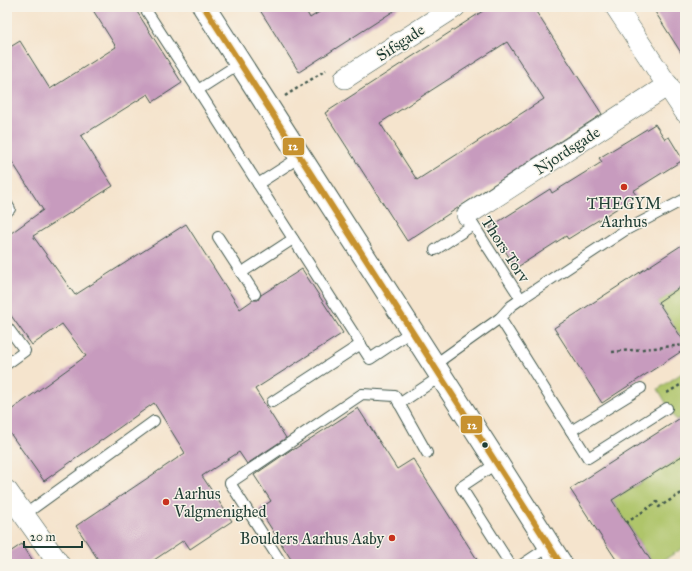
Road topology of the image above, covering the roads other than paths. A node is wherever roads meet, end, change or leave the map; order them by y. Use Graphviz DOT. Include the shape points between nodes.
graph roads {
  1 [pos="144,7"];
  2 [pos="204,7"];
  3 [pos="455,7"];
  4 [pos="616,7"];
  5 [pos="240,63"];
  6 [pos="345,78"];
  7 [pos="668,86"];
  8 [pos="198,90"];
  9 [pos="685,112"];
  10 [pos="300,157"];
  11 [pos="258,184"];
  12 [pos="685,199"];
  13 [pos="7,204"];
  14 [pos="7,211"];
  15 [pos="470,220"];
  16 [pos="218,237"];
  17 [pos="293,239"];
  18 [pos="435,250"];
  19 [pos="242,273"];
  20 [pos="255,294"];
  21 [pos="521,299"];
  22 [pos="500,318"];
  23 [pos="8,328"];
  24 [pos="412,331"];
  25 [pos="361,344"];
  26 [pos="7,364"];
  27 [pos="438,370"];
  28 [pos="641,388"];
  29 [pos="272,402"];
  30 [pos="399,404"];
  31 [pos="667,408"];
  32 [pos="154,421"];
  33 [pos="571,431"];
  34 [pos="427,453"];
  35 [pos="497,463"];
  36 [pos="7,491"];
  37 [pos="24,515"];
  38 [pos="555,555"];
  39 [pos="59,564"];
  40 [pos="282,564"];
  41 [pos="510,564"];
  42 [pos="523,564"];
  1 -- 8 [label="lane"];
  2 -- 5 [label="street"];
  3 -- 6 [label="street, Sifsgade"];
  4 -- 7 [label="street"];
  5 -- 8 [label="lane"];
  5 -- 10 [label="street"];
  7 -- 9 [label="street"];
  7 -- 15 [label="street, Njordsgade"];
  8 -- 11 [label="lane"];
  10 -- 11 [label="lane"];
  10 -- 24 [label="street"];
  11 -- 17 [label="lane"];
  12 -- 21 [label="lane" via="624,231"];
  13 -- 14 [label="lane" via="10,209"];
  15 -- 18 [label="lane"];
  15 -- 21 [label="lane, Thors Torv"];
  16 -- 19 [label="lane"];
  17 -- 19 [label="lane"];
  17 -- 25 [label="lane"];
  19 -- 20 [label="lane"];
  21 -- 22 [label="lane"];
  22 -- 27 [label="lane"];
  22 -- 33 [label="lane"];
  23 -- 26 [label="lane" via="25,352"];
  24 -- 25 [label="lane" via="370,359"];
  24 -- 27 [label="street"];
  25 -- 29 [label="lane"];
  27 -- 30 [label="lane"];
  27 -- 35 [label="street"];
  28 -- 33 [label="lane"];
  30 -- 34 [label="lane"];
  30 -- 40 [label="lane" via="395,396 362,394 230,483"];
  31 -- 33 [label="lane" via="588,458"];
  32 -- 37 [label="lane"];
  35 -- 38 [label="street"];
  35 -- 41 [label="lane" via="461,487"];
  36 -- 37 [label="street"];
  37 -- 39 [label="street"];
  38 -- 42 [label="lane"];
}
